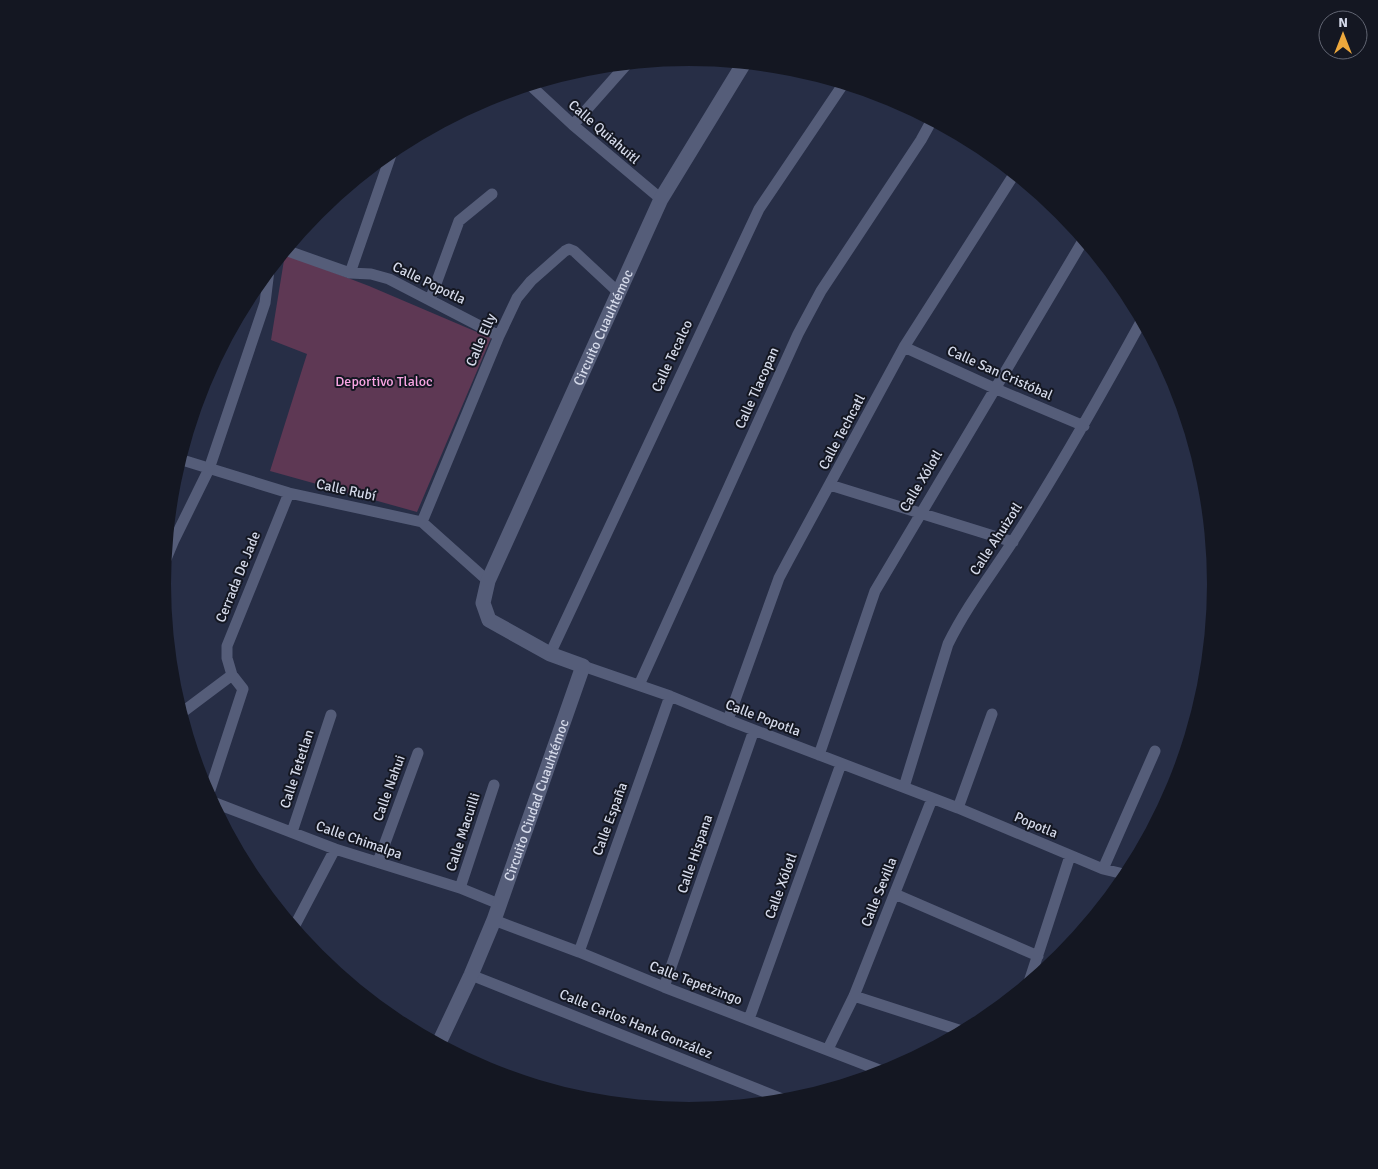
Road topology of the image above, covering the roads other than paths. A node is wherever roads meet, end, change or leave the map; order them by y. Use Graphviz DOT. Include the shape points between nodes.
graph roads {
  1 [pos="740,69"];
  2 [pos="621,71"];
  3 [pos="840,89"];
  4 [pos="535,90"];
  5 [pos="573,125"];
  6 [pos="929,126"];
  7 [pos="388,163"];
  8 [pos="1011,179"];
  9 [pos="492,194"];
  10 [pos="660,199"];
  11 [pos="1080,245"];
  12 [pos="291,252"];
  13 [pos="350,273"];
  14 [pos="267,284"];
  15 [pos="618,292"];
  16 [pos="430,300"];
  17 [pos="1139,326"];
  18 [pos="499,336"];
  19 [pos="904,347"];
  20 [pos="994,388"];
  21 [pos="1084,426"];
  22 [pos="186,461"];
  23 [pos="209,469"];
  24 [pos="830,485"];
  25 [pos="290,493"];
  26 [pos="919,513"];
  27 [pos="422,522"];
  28 [pos="1013,542"];
  29 [pos="173,543"];
  30 [pos="488,581"];
  31 [pos="550,654"];
  32 [pos="582,666"];
  33 [pos="232,674"];
  34 [pos="639,686"];
  35 [pos="670,696"];
  36 [pos="186,709"];
  37 [pos="992,714"];
  38 [pos="331,715"];
  39 [pos="728,720"];
  40 [pos="754,730"];
  41 [pos="1155,751"];
  42 [pos="418,753"];
  43 [pos="819,755"];
  44 [pos="841,764"];
  45 [pos="494,785"];
  46 [pos="211,786"];
  47 [pos="904,787"];
  48 [pos="932,799"];
  49 [pos="220,805"];
  50 [pos="958,808"];
  51 [pos="292,832"];
  52 [pos="336,849"];
  53 [pos="1070,856"];
  54 [pos="378,862"];
  55 [pos="1103,869"];
  56 [pos="1119,873"];
  57 [pos="460,888"];
  58 [pos="895,894"];
  59 [pos="499,904"];
  60 [pos="494,920"];
  61 [pos="296,923"];
  62 [pos="579,952"];
  63 [pos="1038,956"];
  64 [pos="1032,973"];
  65 [pos="470,975"];
  66 [pos="664,988"];
  67 [pos="854,996"];
  68 [pos="749,1019"];
  69 [pos="955,1029"];
  70 [pos="441,1039"];
  71 [pos="828,1049"];
  72 [pos="875,1067"];
  73 [pos="774,1095"];
  1 -- 10 [label="street, Circuito Cuauhtémoc"];
  2 -- 5 [label="street"];
  3 -- 31 [label="street, Calle Tecalco" via="755,217"];
  4 -- 5 [label="street, Calle Quiahuitl"];
  5 -- 10 [label="street, Calle Quiahuitl"];
  6 -- 34 [label="street, Calle Tlacopan" via="821,292 798,334"];
  7 -- 13 [label="street"];
  8 -- 19 [label="street, Calle Techcatl"];
  9 -- 16 [label="street" via="459,221"];
  10 -- 15 [label="street, Circuito Cuauhtémoc"];
  11 -- 20 [label="street, Calle Xólotl"];
  12 -- 13 [label="street, Calle Popotla"];
  13 -- 16 [label="street, Calle Popotla" via="389,279"];
  14 -- 23 [label="street" via="265,303"];
  15 -- 18 [label="street, Calle Elly" via="574,251 565,250 517,298"];
  15 -- 30 [label="street, Circuito Cuauhtémoc"];
  16 -- 18 [label="street, Calle Popotla"];
  17 -- 21 [label="street, Calle Ahuizotl"];
  18 -- 27 [label="street, Calle Elly"];
  19 -- 20 [label="street, Calle San Cristóbal"];
  19 -- 24 [label="street, Calle Techcatl"];
  20 -- 21 [label="street, Calle San Cristóbal"];
  20 -- 26 [label="street, Calle Xólotl"];
  21 -- 28 [label="street, Calle Ahuizotl"];
  22 -- 23 [label="street, Calle Rubí"];
  23 -- 25 [label="street, Calle Rubí"];
  23 -- 29 [label="street"];
  24 -- 26 [label="street"];
  24 -- 39 [label="street, Calle Techcatl" via="779,578"];
  25 -- 27 [label="street, Calle Rubí"];
  25 -- 33 [label="street, Cerrada De Jade" via="227,646"];
  26 -- 28 [label="street"];
  26 -- 43 [label="street, Calle Xólotl" via="875,590"];
  27 -- 30 [label="street, Calle Rubí"];
  28 -- 47 [label="street, Calle Ahuizotl" via="958,622 948,644"];
  30 -- 31 [label="street, Circuito Cuauhtémoc" via="483,603 489,620"];
  31 -- 32 [label="street"];
  32 -- 34 [label="street, Calle Popotla"];
  32 -- 59 [label="street, Circuito Ciudad Cuauhtémoc"];
  33 -- 36 [label="street"];
  33 -- 46 [label="street" via="243,689"];
  34 -- 35 [label="street, Calle Popotla"];
  35 -- 39 [label="street, Calle Popotla"];
  35 -- 62 [label="street, Calle España"];
  37 -- 50 [label="street"];
  38 -- 51 [label="street, Calle Tetetlan"];
  39 -- 40 [label="street, Calle Popotla"];
  40 -- 43 [label="street, Calle Popotla"];
  40 -- 66 [label="street, Calle Hispana"];
  41 -- 55 [label="street"];
  42 -- 54 [label="street, Calle Nahui"];
  43 -- 44 [label="street, Calle Popotla"];
  44 -- 47 [label="street, Calle Popotla"];
  44 -- 68 [label="street, Calle Xólotl"];
  45 -- 57 [label="street, Calle Macuilli"];
  47 -- 48 [label="street, Calle Popotla"];
  48 -- 50 [label="street, Popotla"];
  48 -- 58 [label="street, Calle Sevilla"];
  49 -- 51 [label="street, Calle Chimalpa"];
  50 -- 53 [label="street, Popotla"];
  51 -- 52 [label="street, Calle Chimalpa"];
  52 -- 54 [label="street, Calle Chimalpa"];
  52 -- 61 [label="street"];
  53 -- 55 [label="street, Popotla"];
  53 -- 63 [label="street"];
  54 -- 57 [label="street, Calle Chimalpa"];
  55 -- 56 [label="street, Popotla"];
  57 -- 59 [label="street, Calle Chimalpa"];
  58 -- 63 [label="street"];
  58 -- 67 [label="street, Calle Sevilla"];
  59 -- 60 [label="street, Circuito Ciudad Cuauhtémoc"];
  60 -- 62 [label="street, Calle Tepetzingo"];
  60 -- 65 [label="street, Circuito Ciudad Cuauhtémoc"];
  62 -- 66 [label="street, Calle Tepetzingo"];
  63 -- 64 [label="street"];
  65 -- 70 [label="street, Circuito Ciudad Cuauhtémoc"];
  65 -- 73 [label="street, Calle Carlos Hank González"];
  66 -- 68 [label="street, Calle Tepetzingo"];
  67 -- 69 [label="street"];
  67 -- 71 [label="street, Calle Sevilla"];
  68 -- 71 [label="street, Calle Tepetzingo"];
  71 -- 72 [label="street, Calle Tepetzingo"];
}
